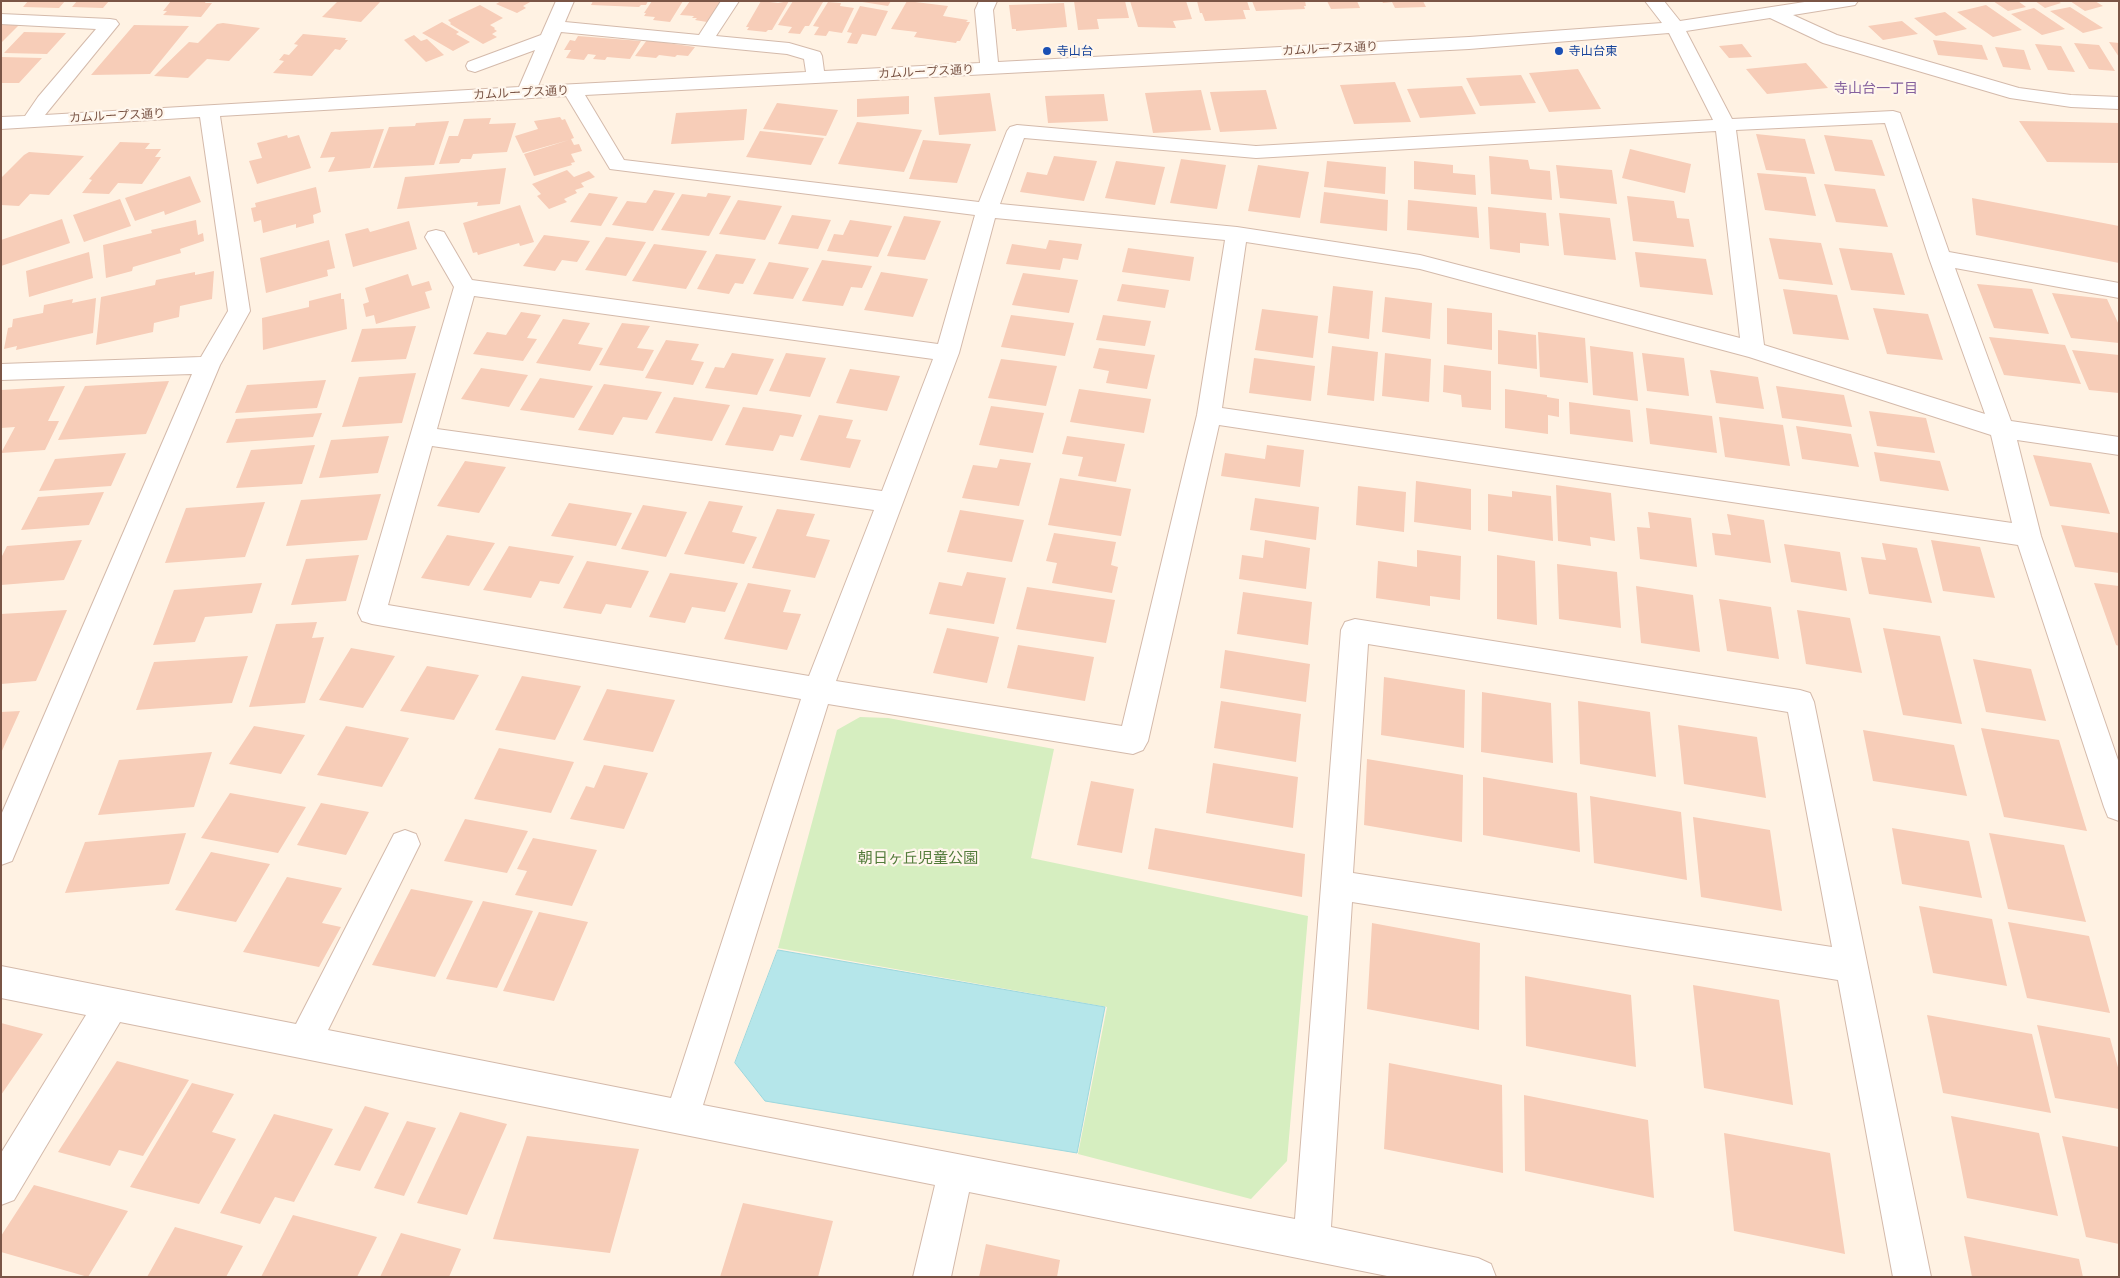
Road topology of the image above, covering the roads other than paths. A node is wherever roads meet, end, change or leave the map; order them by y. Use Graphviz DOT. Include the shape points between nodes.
graph roads {
  1 [pos="565,1"];
  2 [pos="730,1"];
  3 [pos="988,1"];
  4 [pos="1654,1"];
  5 [pos="1849,1"];
  6 [pos="1774,14"];
  7 [pos="1,20"];
  8 [pos="1675,26"];
  9 [pos="552,32"];
  10 [pos="704,41"];
  11 [pos="475,66"];
  12 [pos="989,68"];
  13 [pos="816,78"];
  14 [pos="572,90"];
  15 [pos="526,93"];
  16 [pos="2119,103"];
  17 [pos="209,111"];
  18 [pos="31,121"];
  19 [pos="1,123"];
  20 [pos="1724,124"];
  21 [pos="987,210"];
  22 [pos="1237,234"];
  23 [pos="436,237"];
  24 [pos="1940,258"];
  25 [pos="465,287"];
  26 [pos="2119,291"];
  27 [pos="1753,350"];
  28 [pos="947,353"];
  29 [pos="208,365"];
  30 [pos="1,372"];
  31 [pos="1209,415"];
  32 [pos="2002,429"];
  33 [pos="422,436"];
  34 [pos="2119,446"];
  35 [pos="890,502"];
  36 [pos="2028,536"];
  37 [pos="818,690"];
  38 [pos="2119,807"];
  39 [pos="405,844"];
  40 [pos="1,851"];
  41 [pos="1337,885"];
  42 [pos="1852,966"];
  43 [pos="1,982"];
  44 [pos="112,1004"];
  45 [pos="304,1042"];
  46 [pos="682,1118"];
  47 [pos="956,1172"];
  48 [pos="1,1187"];
  49 [pos="1312,1241"];
  50 [pos="932,1277"];
  51 [pos="1478,1277"];
  52 [pos="1912,1277"];
  1 -- 9 [label="street"];
  2 -- 10 [label="street"];
  3 -- 12 [label="street" via="984,10"];
  4 -- 8 [label="street"];
  5 -- 6 [label="street, カムループス通り"];
  6 -- 8 [label="street, カムループス通り"];
  6 -- 16 [label="street" via="1830,39 2017,94"];
  7 -- 18 [label="street" via="110,24"];
  8 -- 12 [label="street, カムループス通り" via="1469,43"];
  8 -- 20 [label="street"];
  9 -- 10 [label="street"];
  9 -- 11 [label="street"];
  9 -- 15 [label="street"];
  10 -- 13 [label="street" via="789,49 813,56"];
  12 -- 13 [label="street, カムループス通り"];
  13 -- 14 [label="street, カムループス通り"];
  14 -- 15 [label="street, カムループス通り"];
  14 -- 21 [label="street" via="617,165"];
  15 -- 17 [label="street, カムループス通り"];
  17 -- 18 [label="street, カムループス通り"];
  17 -- 29 [label="street" via="239,311"];
  18 -- 19 [label="street, カムループス通り"];
  20 -- 21 [label="street" via="1256,152 1018,130"];
  20 -- 24 [label="street" via="1893,117"];
  20 -- 27 [label="street"];
  21 -- 22 [label="street"];
  21 -- 28 [label="street"];
  22 -- 27 [label="street" via="1420,262"];
  22 -- 31 [label="street"];
  23 -- 25 [label="street"];
  24 -- 26 [label="street"];
  24 -- 32 [label="street"];
  25 -- 28 [label="street"];
  25 -- 33 [label="street"];
  27 -- 32 [label="street"];
  28 -- 35 [label="street"];
  29 -- 30 [label="street"];
  29 -- 40 [label="street"];
  31 -- 36 [label="street"];
  31 -- 37 [label="street" via="1133,741"];
  32 -- 34 [label="street"];
  32 -- 36 [label="street"];
  33 -- 35 [label="street"];
  33 -- 37 [label="street" via="372,613"];
  35 -- 37 [label="street"];
  36 -- 38 [label="street"];
  37 -- 46 [label="street"];
  39 -- 45 [label="street"];
  41 -- 42 [label="street"];
  41 -- 42 [label="street" via="1355,630 1800,702"];
  41 -- 49 [label="street"];
  42 -- 52 [label="street"];
  43 -- 44 [label="street"];
  44 -- 45 [label="street"];
  44 -- 48 [label="street"];
  45 -- 46 [label="street"];
  46 -- 47 [label="street"];
  47 -- 49 [label="street"];
  47 -- 50 [label="street"];
  49 -- 51 [label="street"];
}
